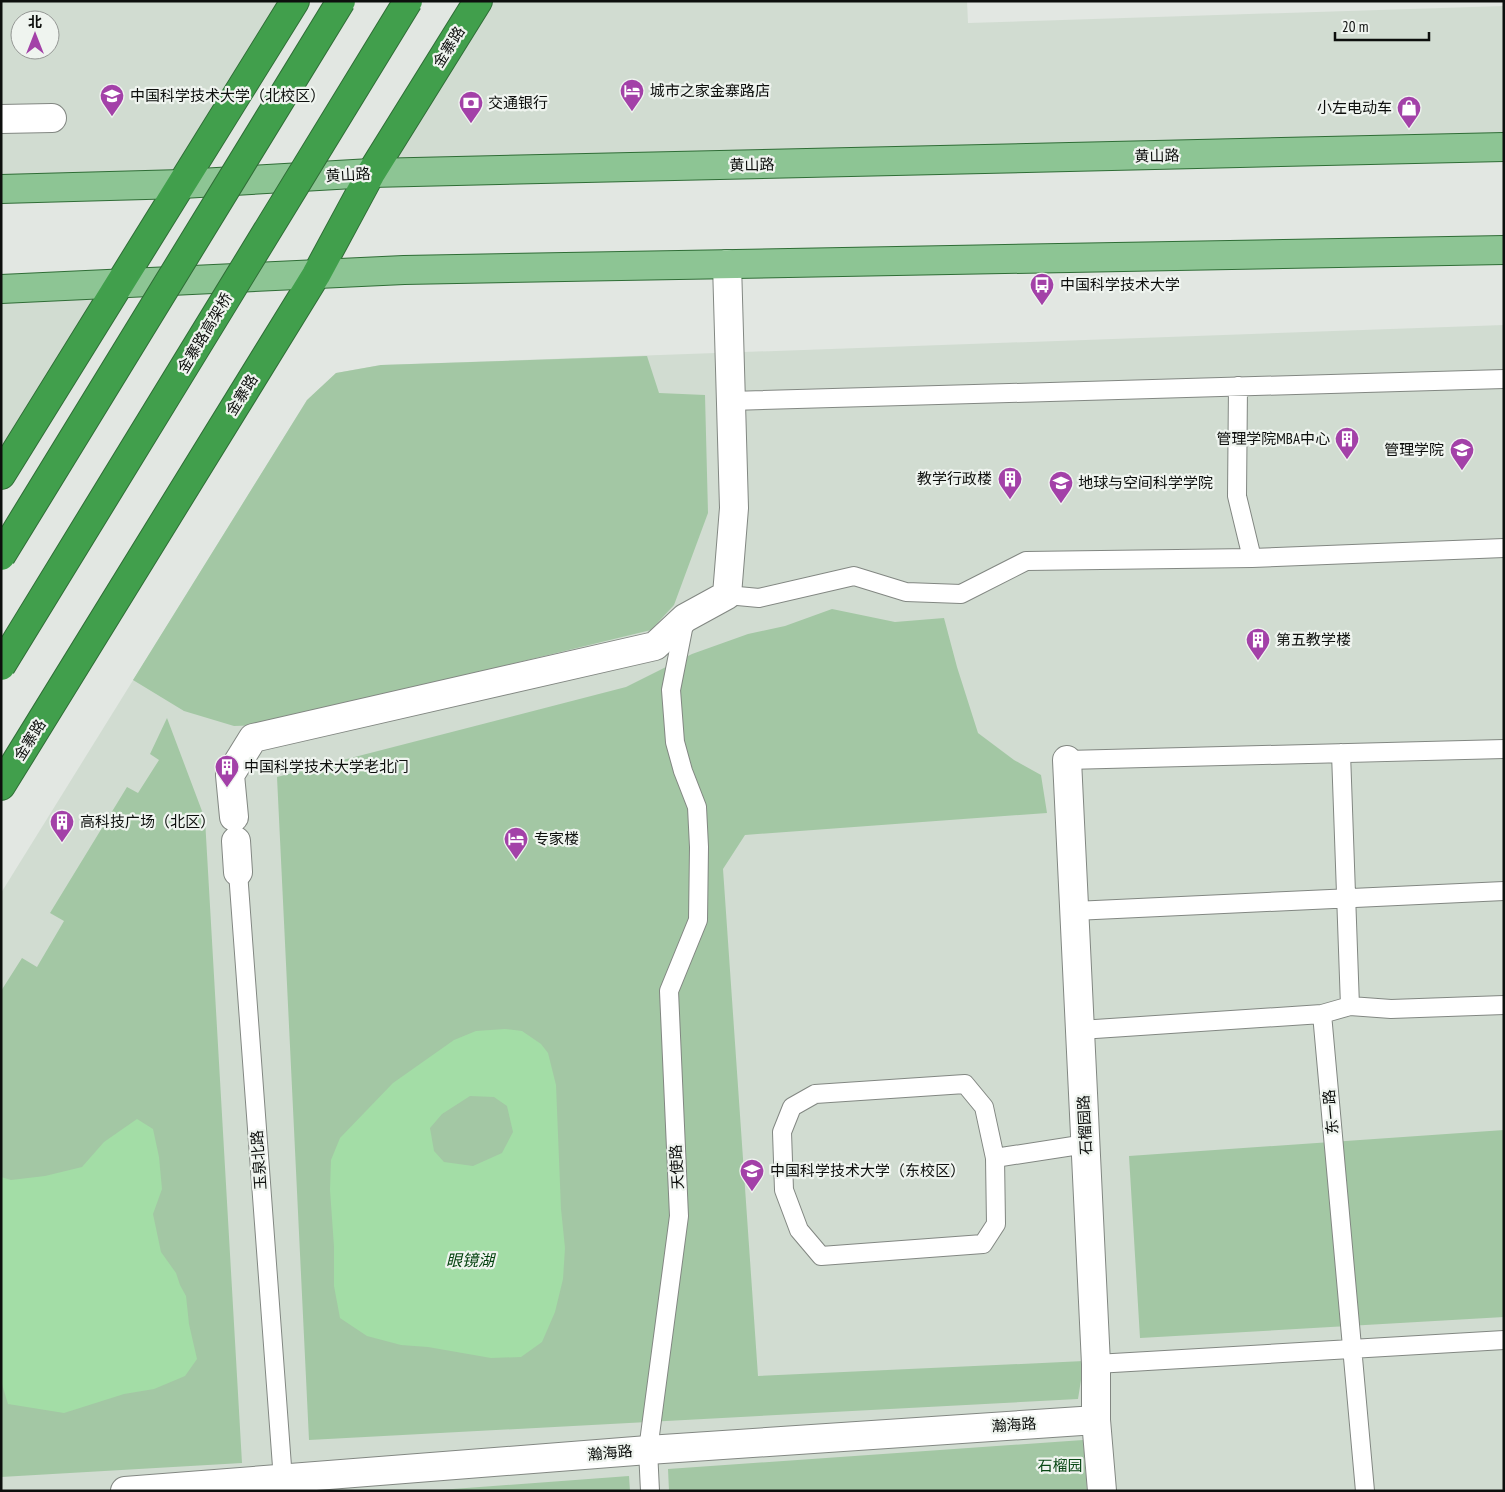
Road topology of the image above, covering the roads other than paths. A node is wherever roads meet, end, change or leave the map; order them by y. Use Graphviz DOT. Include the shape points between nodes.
graph roads {
  1 [pos="295,1"];
  2 [pos="341,1"];
  3 [pos="408,1"];
  4 [pos="478,1"];
  5 [pos="52,118"];
  6 [pos="1,119"];
  7 [pos="1504,148"];
  8 [pos="371,173"];
  9 [pos="182,184"];
  10 [pos="1,189"];
  11 [pos="1504,250"];
  12 [pos="727,264"];
  13 [pos="316,275"];
  14 [pos="120,285"];
  15 [pos="1,289"];
  16 [pos="1504,378"];
  17 [pos="1238,386"];
  18 [pos="731,401"];
  19 [pos="1,475"];
  20 [pos="1504,548"];
  21 [pos="1,556"];
  22 [pos="1252,558"];
  23 [pos="727,595"];
  24 [pos="685,618"];
  25 [pos="1,666"];
  26 [pos="1504,749"];
  27 [pos="1341,753"];
  28 [pos="1067,760"];
  29 [pos="1,786"];
  30 [pos="238,872"];
  31 [pos="1504,891"];
  32 [pos="1346,899"];
  33 [pos="1074,911"];
  34 [pos="1504,1005"];
  35 [pos="1350,1006"];
  36 [pos="1322,1014"];
  37 [pos="1080,1030"];
  38 [pos="1086,1144"];
  39 [pos="995,1158"];
  40 [pos="1504,1340"];
  41 [pos="1352,1349"];
  42 [pos="1096,1364"];
  43 [pos="1096,1420"];
  44 [pos="648,1450"];
  45 [pos="283,1480"];
  46 [pos="125,1491"];
  47 [pos="650,1491"];
  48 [pos="1102,1491"];
  49 [pos="1365,1491"];
  1 -- 9 [label="highway"];
  2 -- 21 [label="highway, bridge"];
  3 -- 25 [label="highway, 金寨路高架桥, bridge"];
  4 -- 8 [label="highway, 金寨路"];
  5 -- 6 [label="street"];
  7 -- 8 [label="main road, 黄山路"];
  8 -- 9 [label="main road, 黄山路"];
  8 -- 13 [label="highway, 金寨路"];
  9 -- 10 [label="main road, 黄山路"];
  9 -- 14 [label="highway"];
  11 -- 12 [label="main road"];
  12 -- 13 [label="main road"];
  12 -- 18 [label="street"];
  13 -- 14 [label="main road"];
  13 -- 29 [label="highway, 金寨路"];
  14 -- 15 [label="main road"];
  14 -- 19 [label="highway"];
  16 -- 17 [label="lane"];
  17 -- 18 [label="lane"];
  17 -- 22 [label="lane" via="1238,496"];
  18 -- 23 [label="street" via="734,508"];
  20 -- 22 [label="lane"];
  22 -- 23 [label="lane" via="1026,562 961,594 906,592 854,576 759,598"];
  23 -- 24 [label="street"];
  24 -- 30 [label="street, 玉泉北路" via="655,646 253,738 230,775"];
  24 -- 44 [label="lane, 天使路" via="670,690 675,742 697,806 698,920 669,991 679,1216"];
  26 -- 27 [label="lane"];
  27 -- 28 [label="lane"];
  27 -- 32 [label="lane"];
  28 -- 33 [label="street, 石榴园路"];
  30 -- 45 [label="lane, 玉泉北路"];
  31 -- 32 [label="lane"];
  32 -- 33 [label="lane"];
  32 -- 35 [label="lane"];
  33 -- 37 [label="street, 石榴园路"];
  34 -- 35 [label="lane" via="1390,1009"];
  35 -- 36 [label="lane"];
  36 -- 37 [label="lane"];
  36 -- 41 [label="lane, 东一路"];
  37 -- 38 [label="street, 石榴园路"];
  38 -- 39 [label="lane"];
  38 -- 42 [label="street, 石榴园路"];
  39 -- 39 [label="lane" via="984,1107 965,1084 815,1094 792,1107 782,1132 784,1190 799,1230 821,1256 983,1244 996,1224"];
  40 -- 41 [label="lane"];
  41 -- 42 [label="lane"];
  41 -- 49 [label="lane, 东一路"];
  42 -- 43 [label="street, 石榴园路"];
  43 -- 44 [label="street, 瀚海路"];
  43 -- 48 [label="street, 石榴园路"];
  44 -- 45 [label="street, 瀚海路"];
  44 -- 47 [label="lane, 天使路"];
  45 -- 46 [label="street, 瀚海路"];
}
